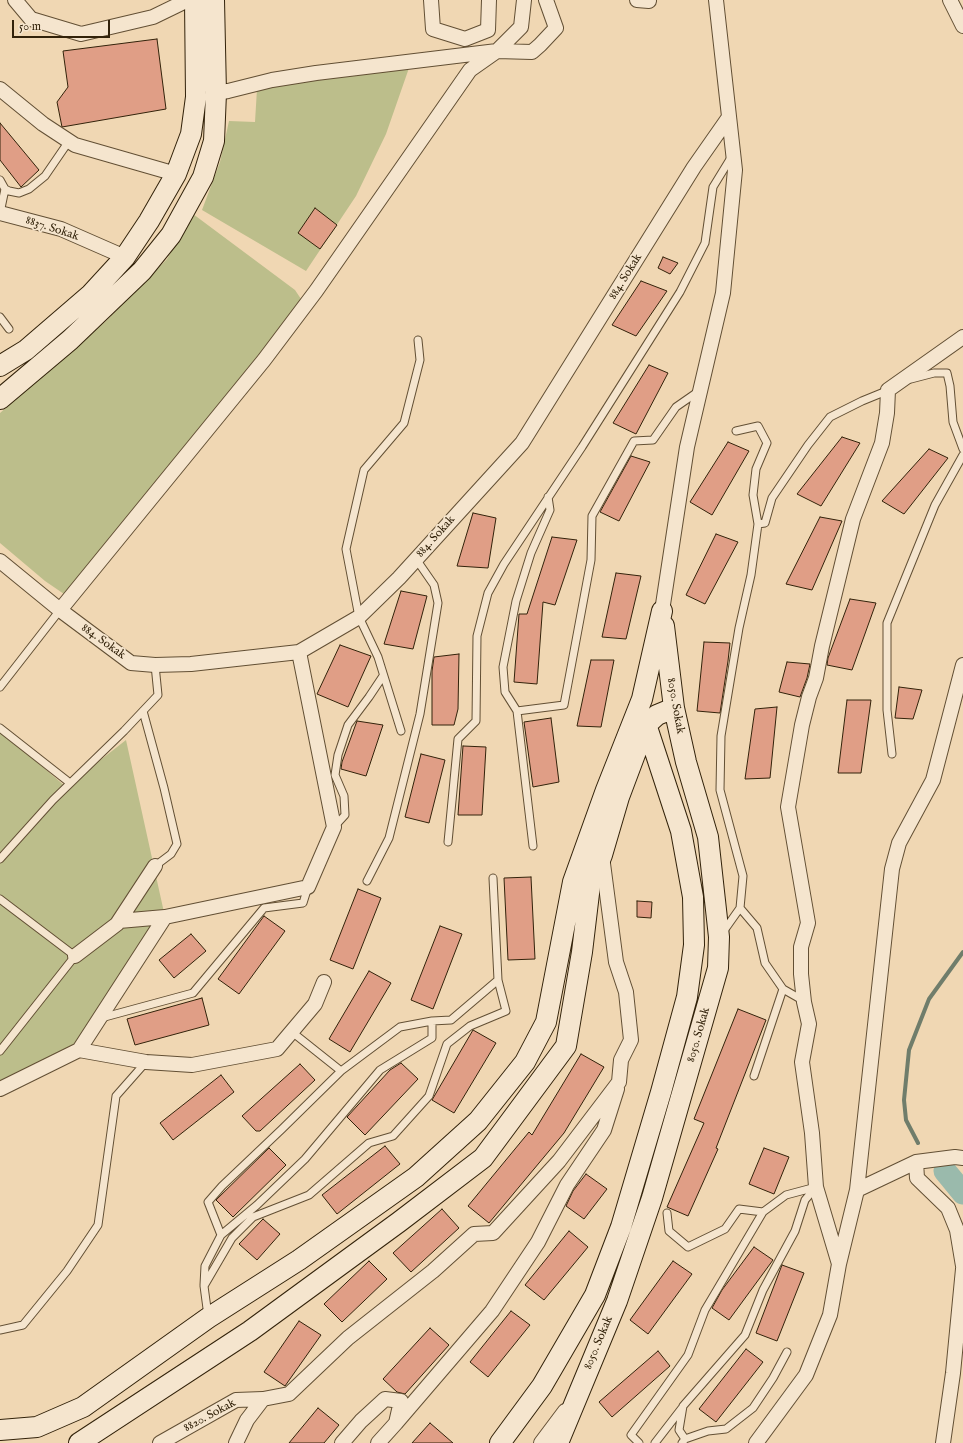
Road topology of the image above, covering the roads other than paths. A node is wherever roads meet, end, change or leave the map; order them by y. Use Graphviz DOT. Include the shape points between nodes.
graph roads {
  1 [pos="15,0"];
  2 [pos="188,0"];
  3 [pos="195,0"];
  4 [pos="214,0"];
  5 [pos="431,0"];
  6 [pos="489,0"];
  7 [pos="524,0"];
  8 [pos="546,0"];
  9 [pos="716,0"];
  10 [pos="950,0"];
  11 [pos="963,26"];
  12 [pos="497,51"];
  13 [pos="0,89"];
  14 [pos="216,93"];
  15 [pos="729,116"];
  16 [pos="68,141"];
  17 [pos="733,154"];
  18 [pos="176,174"];
  19 [pos="0,180"];
  20 [pos="5,189"];
  21 [pos="0,213"];
  22 [pos="125,257"];
  23 [pos="142,271"];
  24 [pos="0,317"];
  25 [pos="9,329"];
  26 [pos="963,337"];
  27 [pos="418,340"];
  28 [pos="0,366"];
  29 [pos="700,390"];
  30 [pos="888,390"];
  31 [pos="0,399"];
  32 [pos="736,431"];
  33 [pos="963,449"];
  34 [pos="963,455"];
  35 [pos="548,497"];
  36 [pos="758,524"];
  37 [pos="416,559"];
  38 [pos="0,561"];
  39 [pos="60,610"];
  40 [pos="662,611"];
  41 [pos="359,617"];
  42 [pos="299,652"];
  43 [pos="155,665"];
  44 [pos="963,665"];
  45 [pos="383,676"];
  46 [pos="671,686"];
  47 [pos="0,687"];
  48 [pos="642,698"];
  49 [pos="674,708"];
  50 [pos="142,711"];
  51 [pos="517,711"];
  52 [pos="646,725"];
  53 [pos="0,728"];
  54 [pos="401,731"];
  55 [pos="892,754"];
  56 [pos="70,783"];
  57 [pos="334,827"];
  58 [pos="448,842"];
  59 [pos="533,846"];
  60 [pos="602,854"];
  61 [pos="0,858"];
  62 [pos="154,866"];
  63 [pos="493,878"];
  64 [pos="367,881"];
  65 [pos="308,887"];
  66 [pos="0,899"];
  67 [pos="740,908"];
  68 [pos="165,917"];
  69 [pos="119,921"];
  70 [pos="719,937"];
  71 [pos="75,956"];
  72 [pos="498,980"];
  73 [pos="324,982"];
  74 [pos="784,989"];
  75 [pos="804,1002"];
  76 [pos="99,1018"];
  77 [pos="432,1021"];
  78 [pos="292,1032"];
  79 [pos="79,1050"];
  80 [pos="0,1051"];
  81 [pos="146,1062"];
  82 [pos="341,1071"];
  83 [pos="754,1076"];
  84 [pos="619,1082"];
  85 [pos="0,1089"];
  86 [pos="963,1158"];
  87 [pos="916,1162"];
  88 [pos="816,1187"];
  89 [pos="857,1190"];
  90 [pos="763,1212"];
  91 [pos="667,1213"];
  92 [pos="221,1236"];
  93 [pos="839,1264"];
  94 [pos="963,1267"];
  95 [pos="204,1286"];
  96 [pos="208,1318"];
  97 [pos="0,1330"];
  98 [pos="787,1352"];
  99 [pos="576,1396"];
  100 [pos="263,1399"];
  101 [pos="683,1406"];
  102 [pos="396,1423"];
  103 [pos="0,1430"];
  104 [pos="684,1441"];
  105 [pos="79,1443"];
  106 [pos="160,1443"];
  107 [pos="236,1443"];
  108 [pos="342,1443"];
  109 [pos="378,1443"];
  110 [pos="500,1443"];
  111 [pos="541,1443"];
  112 [pos="558,1443"];
  113 [pos="639,1443"];
  114 [pos="655,1443"];
  115 [pos="756,1443"];
  116 [pos="943,1443"];
  1 -- 2 [label="street" via="31,19 81,34 153,17"];
  3 -- 18 [label="street" via="196,97 191,134"];
  4 -- 14 [label="street"];
  5 -- 6 [label="street" via="433,29 465,39 488,30"];
  7 -- 12 [label="street" via="521,27"];
  8 -- 12 [label="street" via="556,28 546,40 532,52"];
  9 -- 15 [label="street"];
  10 -- 11 [label="street"];
  12 -- 14 [label="street" via="316,73"];
  12 -- 39 [label="street" via="470,70 269,354"];
  13 -- 16 [label="street"];
  14 -- 23 [label="street" via="214,141 203,177 171,235"];
  15 -- 17 [label="street"];
  15 -- 37 [label="street, 884. Sokak" via="694,167 522,442"];
  16 -- 18 [label="street"];
  16 -- 20 [label="lane" via="45,176 29,189 19,193"];
  17 -- 29 [label="street" via="735,170 723,293"];
  17 -- 35 [label="lane" via="713,187 704,243 680,292"];
  18 -- 22 [label="street"];
  19 -- 20 [label="lane"];
  20 -- 21 [label="lane"];
  21 -- 22 [label="street, 8837. Sokak" via="61,229"];
  22 -- 23 [label="street"];
  22 -- 28 [label="street" via="91,294 26,350"];
  23 -- 31 [label="street" via="70,340"];
  24 -- 25 [label="lane"];
  26 -- 30 [label="street"];
  27 -- 41 [label="lane" via="420,360 404,423 364,470 346,549"];
  29 -- 40 [label="street" via="687,447"];
  29 -- 51 [label="lane" via="676,407 653,440 634,441 592,516 591,560 564,705"];
  30 -- 33 [label="lane" via="912,379 934,373 947,373 953,422"];
  30 -- 36 [label="lane" via="830,417 772,498 765,523"];
  30 -- 75 [label="street" via="882,443 853,519 816,678 802,725 788,807 808,923 801,947"];
  32 -- 36 [label="lane" via="758,426 767,443 756,469 754,495"];
  34 -- 55 [label="lane" via="936,505 886,623 887,710"];
  35 -- 51 [label="lane" via="550,510 531,553 516,601 503,667 505,692"];
  35 -- 58 [label="lane" via="488,593 476,636 476,721 458,738"];
  36 -- 67 [label="lane" via="721,736 720,790 743,876"];
  37 -- 41 [label="street, 884. Sokak"];
  37 -- 64 [label="lane" via="434,585 438,603 420,714 389,838"];
  38 -- 39 [label="street, 884. Sokak"];
  39 -- 43 [label="street, 884. Sokak" via="131,662"];
  39 -- 47 [label="lane"];
  40 -- 46 [label="street, 8050. Sokak"];
  40 -- 48 [label="street"];
  41 -- 42 [label="street, 884. Sokak"];
  41 -- 45 [label="lane" via="378,657"];
  42 -- 43 [label="street, 884. Sokak" via="191,664"];
  42 -- 57 [label="street"];
  43 -- 50 [label="lane" via="158,695"];
  44 -- 89 [label="street" via="933,780 899,843 892,869"];
  45 -- 54 [label="lane"];
  45 -- 57 [label="lane" via="348,725 338,755 335,775 344,796 345,815"];
  46 -- 48 [label="street"];
  46 -- 49 [label="street, 8050. Sokak"];
  48 -- 52 [label="street, 8050. Sokak"];
  48 -- 96 [label="street" via="573,882 546,1022 525,1062 478,1121 416,1177 299,1260"];
  49 -- 52 [label="street" via="657,715"];
  49 -- 70 [label="street, 8050. Sokak" via="686,762 708,837"];
  50 -- 56 [label="lane"];
  50 -- 62 [label="lane" via="177,844 171,854"];
  51 -- 59 [label="lane"];
  52 -- 60 [label="street"];
  52 -- 110 [label="street, 8050. Sokak" via="681,831 693,897 694,945 687,998 621,1227 595,1295 542,1386"];
  53 -- 56 [label="lane"];
  56 -- 61 [label="lane"];
  57 -- 65 [label="street"];
  60 -- 84 [label="street" via="616,962 626,992 631,1040 621,1060"];
  60 -- 105 [label="street" via="590,885 566,1046 483,1158 250,1331"];
  62 -- 69 [label="street"];
  63 -- 72 [label="lane"];
  65 -- 68 [label="street"];
  65 -- 76 [label="lane" via="303,903 264,908 193,993"];
  66 -- 71 [label="lane"];
  67 -- 70 [label="lane"];
  67 -- 74 [label="lane" via="757,928 765,963"];
  68 -- 69 [label="street"];
  68 -- 76 [label="street"];
  69 -- 71 [label="street"];
  70 -- 99 [label="street, 8050. Sokak" via="718,968 652,1198 616,1301"];
  71 -- 80 [label="lane"];
  72 -- 77 [label="lane" via="451,1020"];
  72 -- 95 [label="lane" via="506,1011 470,1026 447,1044 429,1096 393,1136 369,1143 309,1195 253,1217 232,1238"];
  73 -- 78 [label="street" via="316,1004"];
  74 -- 75 [label="lane"];
  74 -- 83 [label="lane"];
  75 -- 88 [label="street" via="809,1024 802,1062 812,1133"];
  76 -- 79 [label="street"];
  77 -- 82 [label="lane" via="400,1027"];
  77 -- 92 [label="lane" via="432,1038 380,1070 305,1158 258,1205"];
  78 -- 81 [label="street" via="277,1048 192,1065"];
  78 -- 82 [label="lane"];
  79 -- 81 [label="street"];
  79 -- 85 [label="street"];
  81 -- 97 [label="lane" via="116,1096 98,1225 67,1271 23,1325"];
  82 -- 92 [label="lane" via="208,1202"];
  84 -- 100 [label="street, 8820. Sokak" via="559,1161 493,1233 474,1234 433,1271 348,1338 289,1394"];
  84 -- 102 [label="street" via="604,1130 567,1185 534,1249 492,1311"];
  86 -- 87 [label="street"];
  87 -- 89 [label="street"];
  87 -- 94 [label="street" via="917,1178 948,1208 957,1230"];
  88 -- 90 [label="lane" via="786,1195"];
  88 -- 93 [label="street"];
  88 -- 101 [label="lane" via="805,1200 795,1231 762,1290 745,1335"];
  89 -- 93 [label="street"];
  90 -- 91 [label="lane" via="739,1209 725,1229 688,1247 669,1231"];
  90 -- 113 [label="lane" via="705,1310 688,1355 631,1435"];
  92 -- 95 [label="lane" via="205,1266"];
  93 -- 115 [label="street" via="830,1314 806,1375"];
  94 -- 116 [label="street" via="953,1374"];
  95 -- 96 [label="lane"];
  96 -- 103 [label="street" via="83,1407 37,1428"];
  98 -- 104 [label="lane" via="753,1408 726,1429 708,1431"];
  99 -- 111 [label="street"];
  99 -- 112 [label="street, 8050. Sokak"];
  100 -- 106 [label="street, 8820. Sokak" via="236,1400"];
  100 -- 107 [label="street" via="247,1420"];
  101 -- 104 [label="lane" via="679,1430"];
  101 -- 114 [label="lane"];
  102 -- 108 [label="street" via="401,1401 385,1399"];
  102 -- 109 [label="street"];
}
